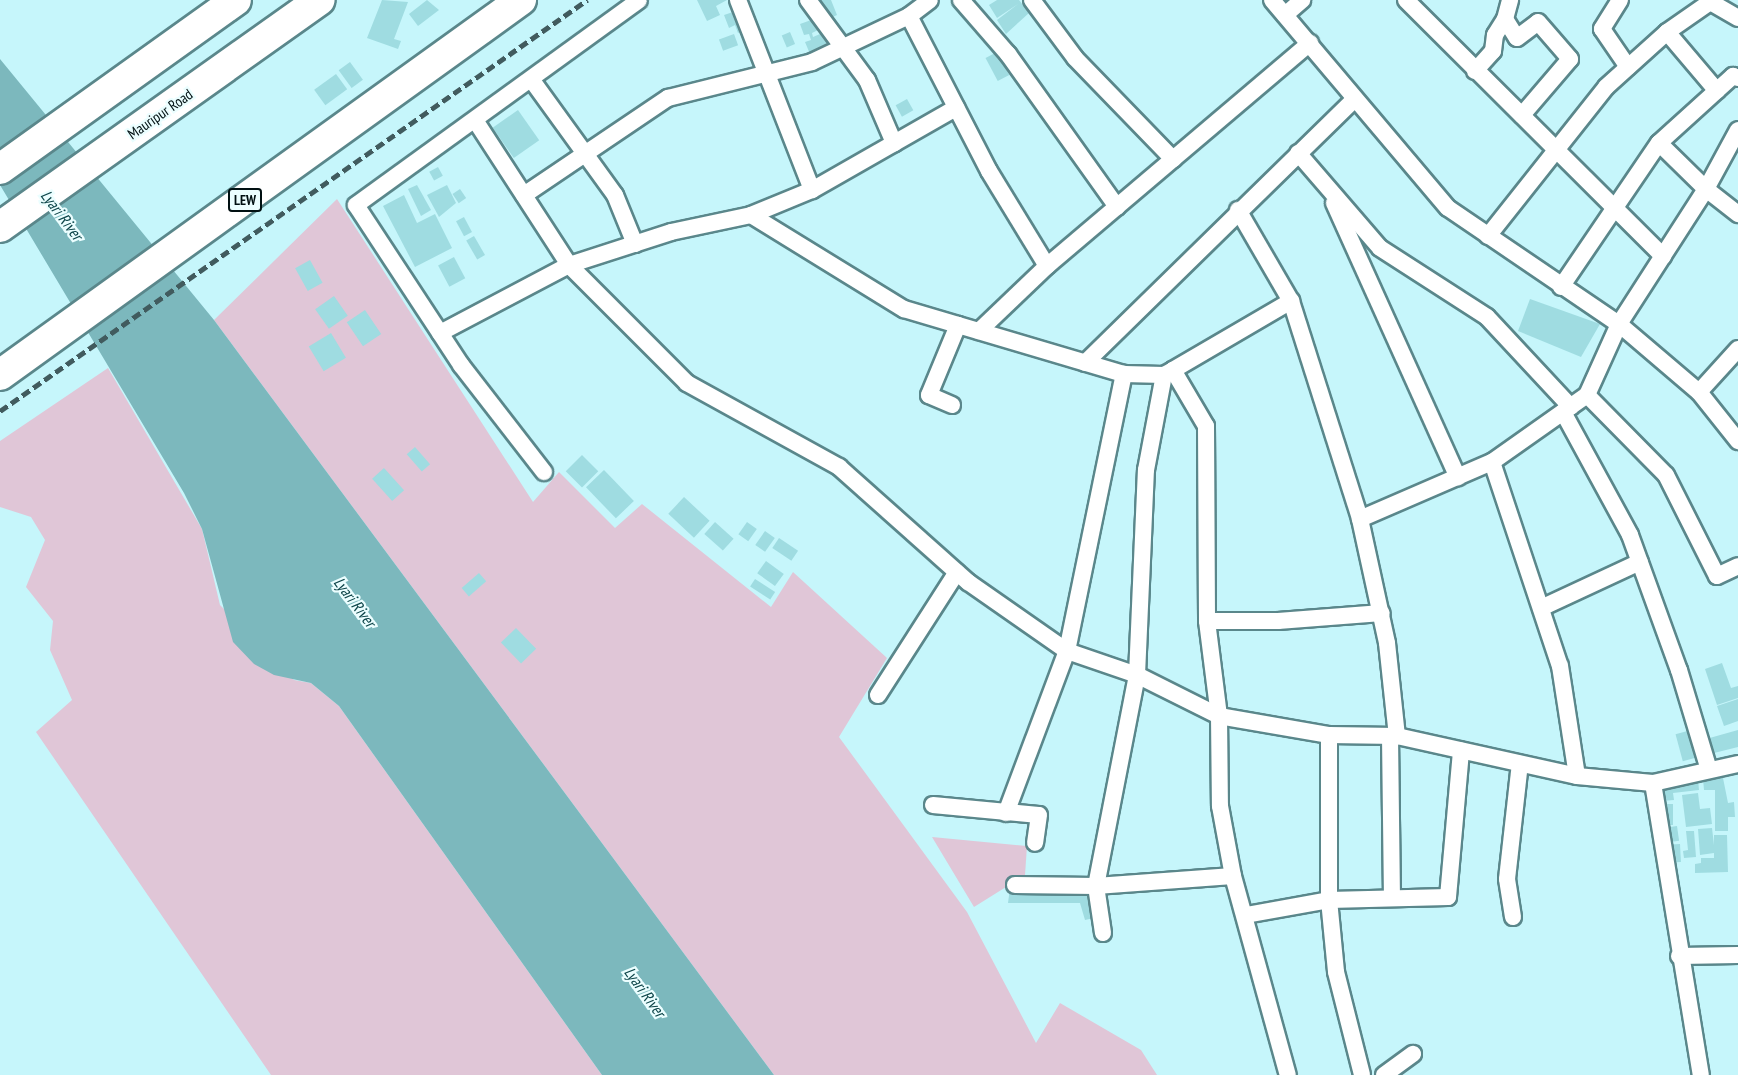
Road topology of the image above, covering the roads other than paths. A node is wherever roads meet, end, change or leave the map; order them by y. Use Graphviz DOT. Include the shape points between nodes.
graph roads {
  1 [pos="236,0"];
  2 [pos="320,0"];
  3 [pos="521,0"];
  4 [pos="639,0"];
  5 [pos="738,0"];
  6 [pos="808,0"];
  7 [pos="930,0"];
  8 [pos="961,0"];
  9 [pos="1032,0"];
  10 [pos="1272,0"];
  11 [pos="1302,0"];
  12 [pos="1510,0"];
  13 [pos="1620,0"];
  14 [pos="1710,1"];
  15 [pos="1413,2"];
  16 [pos="1285,15"];
  17 [pos="909,16"];
  18 [pos="1738,18"];
  19 [pos="1505,20"];
  20 [pos="1667,32"];
  21 [pos="1310,43"];
  22 [pos="841,48"];
  23 [pos="1628,67"];
  24 [pos="1475,71"];
  25 [pos="766,73"];
  26 [pos="1738,78"];
  27 [pos="531,79"];
  28 [pos="1717,91"];
  29 [pos="1354,100"];
  30 [pos="956,108"];
  31 [pos="1522,115"];
  32 [pos="475,120"];
  33 [pos="1738,130"];
  34 [pos="1659,143"];
  35 [pos="894,144"];
  36 [pos="1556,150"];
  37 [pos="1298,153"];
  38 [pos="583,155"];
  39 [pos="1173,159"];
  40 [pos="0,169"];
  41 [pos="1326,186"];
  42 [pos="1706,189"];
  43 [pos="812,190"];
  44 [pos="524,195"];
  45 [pos="1117,207"];
  46 [pos="1615,208"];
  47 [pos="1238,210"];
  48 [pos="1738,214"];
  49 [pos="751,215"];
  50 [pos="0,227"];
  51 [pos="1488,236"];
  52 [pos="635,244"];
  53 [pos="1663,256"];
  54 [pos="569,265"];
  55 [pos="1047,266"];
  56 [pos="1561,287"];
  57 [pos="1291,301"];
  58 [pos="1619,324"];
  59 [pos="958,325"];
  60 [pos="979,331"];
  61 [pos="440,333"];
  62 [pos="1738,349"];
  63 [pos="1085,363"];
  64 [pos="1168,373"];
  65 [pos="1124,374"];
  66 [pos="0,375"];
  67 [pos="1699,392"];
  68 [pos="1587,396"];
  69 [pos="952,405"];
  70 [pos="1567,410"];
  71 [pos="1738,441"];
  72 [pos="1492,462"];
  73 [pos="544,472"];
  74 [pos="1458,477"];
  75 [pos="1360,519"];
  76 [pos="1640,562"];
  77 [pos="1738,566"];
  78 [pos="957,572"];
  79 [pos="1541,608"];
  80 [pos="1382,613"];
  81 [pos="1207,621"];
  82 [pos="1067,651"];
  83 [pos="1137,675"];
  84 [pos="878,695"];
  85 [pos="1218,716"];
  86 [pos="1329,735"];
  87 [pos="1394,736"];
  88 [pos="1461,751"];
  89 [pos="1520,764"];
  90 [pos="1738,764"];
  91 [pos="1709,770"];
  92 [pos="1576,777"];
  93 [pos="1653,783"];
  94 [pos="933,805"];
  95 [pos="1006,813"];
  96 [pos="1035,843"];
  97 [pos="1233,876"];
  98 [pos="1016,885"];
  99 [pos="1096,886"];
  100 [pos="1392,895"];
  101 [pos="1329,900"];
  102 [pos="1246,915"];
  103 [pos="1513,917"];
  104 [pos="1103,933"];
  105 [pos="1738,955"];
  106 [pos="1679,956"];
  107 [pos="1413,1054"];
  108 [pos="1288,1075"];
  109 [pos="1362,1075"];
  110 [pos="1384,1075"];
  111 [pos="1701,1075"];
  1 -- 40 [label="highway"];
  2 -- 50 [label="highway, Mauripur Road"];
  3 -- 66 [label="highway, LEW"];
  4 -- 27 [label="street"];
  5 -- 25 [label="street"];
  6 -- 22 [label="street"];
  7 -- 17 [label="street"];
  8 -- 45 [label="street" via="1008,54"];
  9 -- 39 [label="street" via="1075,58"];
  10 -- 16 [label="street"];
  11 -- 16 [label="street"];
  12 -- 19 [label="street"];
  13 -- 23 [label="street" via="1602,29"];
  14 -- 18 [label="street"];
  14 -- 20 [label="street"];
  15 -- 24 [label="street"];
  16 -- 21 [label="street"];
  17 -- 22 [label="street"];
  17 -- 30 [label="street"];
  19 -- 24 [label="street" via="1495,34 1493,51"];
  19 -- 31 [label="street" via="1518,38 1538,22 1570,59"];
  20 -- 23 [label="street"];
  20 -- 28 [label="street"];
  21 -- 29 [label="street"];
  21 -- 39 [label="street"];
  22 -- 25 [label="street" via="812,62"];
  22 -- 35 [label="street" via="867,80"];
  23 -- 36 [label="street" via="1606,87"];
  24 -- 31 [label="street"];
  25 -- 38 [label="street" via="669,98"];
  25 -- 43 [label="street"];
  26 -- 28 [label="street" via="1733,76"];
  27 -- 32 [label="street"];
  27 -- 38 [label="street"];
  28 -- 34 [label="street"];
  29 -- 37 [label="street"];
  29 -- 51 [label="street" via="1448,208"];
  30 -- 35 [label="street"];
  30 -- 55 [label="street"];
  31 -- 36 [label="street"];
  32 -- 44 [label="street"];
  32 -- 61 [label="street" via="356,205"];
  33 -- 42 [label="street"];
  34 -- 42 [label="street"];
  34 -- 46 [label="street"];
  35 -- 43 [label="street"];
  36 -- 46 [label="street"];
  36 -- 51 [label="street"];
  37 -- 41 [label="street"];
  37 -- 47 [label="street"];
  38 -- 44 [label="street"];
  38 -- 52 [label="street" via="615,195"];
  39 -- 45 [label="street"];
  41 -- 70 [label="street" via="1380,248 1487,317"];
  41 -- 74 [label="street"];
  42 -- 48 [label="street"];
  42 -- 53 [label="street"];
  43 -- 49 [label="street"];
  44 -- 54 [label="street"];
  45 -- 55 [label="street"];
  46 -- 53 [label="street"];
  46 -- 56 [label="street"];
  47 -- 57 [label="street"];
  47 -- 63 [label="street"];
  49 -- 52 [label="street" via="671,231"];
  49 -- 59 [label="street" via="904,309"];
  51 -- 56 [label="street"];
  52 -- 54 [label="street"];
  53 -- 58 [label="street"];
  54 -- 61 [label="street"];
  54 -- 78 [label="street" via="687,383 840,467"];
  55 -- 60 [label="street"];
  56 -- 58 [label="street"];
  57 -- 64 [label="street"];
  57 -- 75 [label="street"];
  58 -- 67 [label="street"];
  58 -- 68 [label="street"];
  59 -- 60 [label="street"];
  59 -- 69 [label="street" via="929,395"];
  60 -- 63 [label="street"];
  61 -- 73 [label="street"];
  62 -- 67 [label="street"];
  63 -- 65 [label="street"];
  64 -- 65 [label="street"];
  64 -- 81 [label="street" via="1206,426"];
  64 -- 83 [label="street" via="1146,470"];
  65 -- 82 [label="street"];
  67 -- 71 [label="street"];
  68 -- 70 [label="street"];
  68 -- 77 [label="street" via="1666,475 1717,576"];
  70 -- 72 [label="street"];
  70 -- 76 [label="street"];
  72 -- 74 [label="street"];
  72 -- 79 [label="street"];
  74 -- 75 [label="street"];
  75 -- 80 [label="street"];
  76 -- 79 [label="street"];
  76 -- 91 [label="street"];
  78 -- 82 [label="street"];
  78 -- 84 [label="street"];
  79 -- 92 [label="street" via="1560,666"];
  80 -- 81 [label="street" via="1278,621"];
  80 -- 87 [label="street"];
  81 -- 85 [label="street"];
  82 -- 83 [label="street"];
  82 -- 95 [label="street"];
  83 -- 85 [label="street"];
  83 -- 99 [label="street"];
  85 -- 86 [label="street"];
  85 -- 97 [label="street" via="1220,806"];
  86 -- 87 [label="street"];
  86 -- 101 [label="street"];
  87 -- 88 [label="street"];
  87 -- 100 [label="street"];
  88 -- 89 [label="street"];
  88 -- 100 [label="street" via="1449,897"];
  89 -- 92 [label="street"];
  89 -- 103 [label="street" via="1507,879"];
  90 -- 91 [label="street"];
  91 -- 93 [label="street"];
  92 -- 93 [label="street"];
  93 -- 106 [label="street"];
  94 -- 95 [label="street"];
  95 -- 96 [label="street" via="1039,815"];
  97 -- 99 [label="street"];
  97 -- 102 [label="street"];
  98 -- 99 [label="street"];
  99 -- 104 [label="street"];
  100 -- 101 [label="street"];
  101 -- 102 [label="street"];
  101 -- 109 [label="street" via="1335,972"];
  102 -- 108 [label="street"];
  105 -- 106 [label="street"];
  106 -- 111 [label="street"];
  107 -- 110 [label="street"];
}
